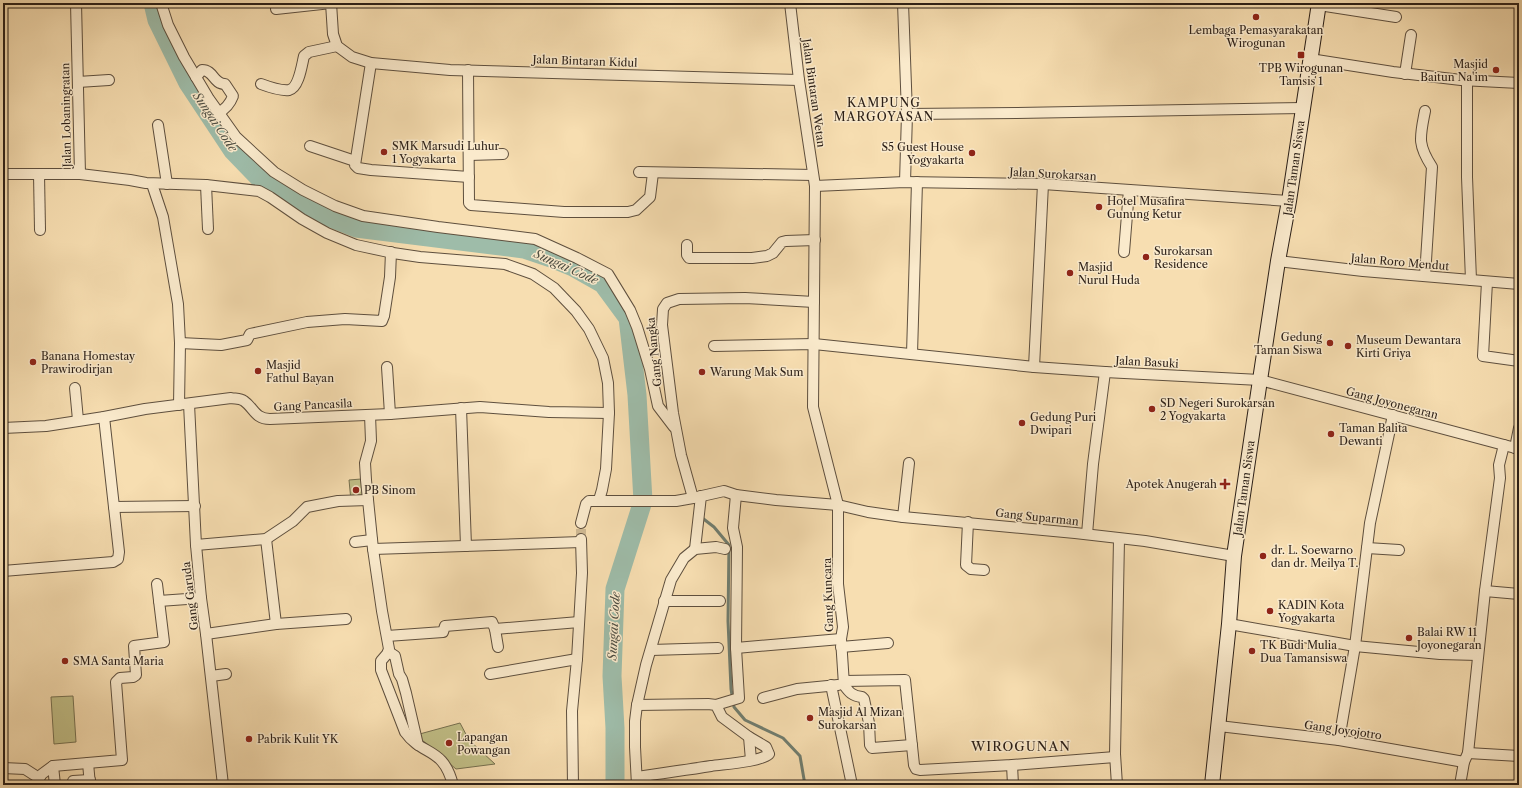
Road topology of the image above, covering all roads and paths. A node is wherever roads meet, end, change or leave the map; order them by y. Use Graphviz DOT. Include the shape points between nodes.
graph roads {
  1 [pos="76,3"];
  2 [pos="161,3"];
  3 [pos="331,3"];
  4 [pos="790,3"];
  5 [pos="903,3"];
  6 [pos="1319,4"];
  7 [pos="276,8"];
  8 [pos="1396,18"];
  9 [pos="1411,35"];
  10 [pos="337,46"];
  11 [pos="1310,59"];
  12 [pos="371,63"];
  13 [pos="468,70"];
  14 [pos="1405,74"];
  15 [pos="196,77"];
  16 [pos="109,80"];
  17 [pos="800,80"];
  18 [pos="1467,80"];
  19 [pos="78,82"];
  20 [pos="1519,83"];
  21 [pos="261,84"];
  22 [pos="1303,108"];
  23 [pos="1425,111"];
  24 [pos="218,113"];
  25 [pos="907,114"];
  26 [pos="158,125"];
  27 [pos="310,146"];
  28 [pos="503,154"];
  29 [pos="469,155"];
  30 [pos="355,161"];
  31 [pos="639,172"];
  32 [pos="653,172"];
  33 [pos="3,174"];
  34 [pos="39,174"];
  35 [pos="80,174"];
  36 [pos="813,175"];
  37 [pos="469,178"];
  38 [pos="905,182"];
  39 [pos="917,182"];
  40 [pos="152,184"];
  41 [pos="167,184"];
  42 [pos="1043,184"];
  43 [pos="206,185"];
  44 [pos="815,186"];
  45 [pos="1129,190"];
  46 [pos="1290,201"];
  47 [pos="208,229"];
  48 [pos="40,230"];
  49 [pos="815,240"];
  50 [pos="687,245"];
  51 [pos="390,252"];
  52 [pos="1124,252"];
  53 [pos="1278,261"];
  54 [pos="1425,276"];
  55 [pos="1471,280"];
  56 [pos="1486,282"];
  57 [pos="1519,284"];
  58 [pos="814,302"];
  59 [pos="180,343"];
  60 [pos="814,344"];
  61 [pos="714,346"];
  62 [pos="912,354"];
  63 [pos="1519,361"];
  64 [pos="387,367"];
  65 [pos="1034,367"];
  66 [pos="1105,372"];
  67 [pos="1260,380"];
  68 [pos="75,388"];
  69 [pos="184,404"];
  70 [pos="461,408"];
  71 [pos="609,413"];
  72 [pos="390,414"];
  73 [pos="370,415"];
  74 [pos="1393,415"];
  75 [pos="104,417"];
  76 [pos="78,420"];
  77 [pos="3,428"];
  78 [pos="675,428"];
  79 [pos="1519,428"];
  80 [pos="1504,445"];
  81 [pos="1517,448"];
  82 [pos="909,463"];
  83 [pos="736,495"];
  84 [pos="697,497"];
  85 [pos="368,500"];
  86 [pos="602,500"];
  87 [pos="838,505"];
  88 [pos="195,506"];
  89 [pos="114,507"];
  90 [pos="903,517"];
  91 [pos="968,522"];
  92 [pos="581,523"];
  93 [pos="1087,534"];
  94 [pos="1119,538"];
  95 [pos="266,539"];
  96 [pos="355,542"];
  97 [pos="373,544"];
  98 [pos="196,545"];
  99 [pos="466,546"];
  100 [pos="1367,548"];
  101 [pos="695,549"];
  102 [pos="725,549"];
  103 [pos="1399,550"];
  104 [pos="1234,556"];
  105 [pos="984,570"];
  106 [pos="3,571"];
  107 [pos="157,584"];
  108 [pos="1485,591"];
  109 [pos="1519,594"];
  110 [pos="201,598"];
  111 [pos="159,601"];
  112 [pos="664,601"];
  113 [pos="720,601"];
  114 [pos="346,618"];
  115 [pos="580,622"];
  116 [pos="276,624"];
  117 [pos="1229,624"];
  118 [pos="495,629"];
  119 [pos="206,634"];
  120 [pos="386,636"];
  121 [pos="841,643"];
  122 [pos="888,643"];
  123 [pos="1355,646"];
  124 [pos="498,647"];
  125 [pos="718,648"];
  126 [pos="736,648"];
  127 [pos="651,650"];
  128 [pos="389,652"];
  129 [pos="1478,656"];
  130 [pos="577,659"];
  131 [pos="226,674"];
  132 [pos="490,674"];
  133 [pos="211,676"];
  134 [pos="844,683"];
  135 [pos="831,685"];
  136 [pos="762,698"];
  137 [pos="637,705"];
  138 [pos="716,705"];
  139 [pos="1219,726"];
  140 [pos="749,737"];
  141 [pos="1339,740"];
  142 [pos="418,745"];
  143 [pos="912,745"];
  144 [pos="1519,756"];
  145 [pos="1115,757"];
  146 [pos="1466,757"];
  147 [pos="751,760"];
  148 [pos="88,764"];
  149 [pos="1012,765"];
  150 [pos="53,766"];
  151 [pos="3,768"];
  152 [pos="38,781"];
  153 [pos="637,781"];
  154 [pos="90,782"];
  155 [pos="55,785"];
  156 [pos="73,785"];
  157 [pos="223,785"];
  158 [pos="453,785"];
  159 [pos="573,785"];
  160 [pos="852,785"];
  161 [pos="1013,785"];
  162 [pos="1117,785"];
  163 [pos="1212,785"];
  164 [pos="1460,785"];
  1 -- 19 [label="street, Jalan Lobaningratan"];
  2 -- 15 [label="street" via="168,25"];
  3 -- 7 [label="street"];
  3 -- 10 [label="street" via="333,34"];
  4 -- 17 [label="street, Jalan Bintaran Wetan"];
  5 -- 25 [label="street"];
  6 -- 8 [label="street"];
  6 -- 11 [label="main road, Jalan Taman Siswa"];
  9 -- 14 [label="street"];
  10 -- 12 [label="street, Jalan Bintaran Kidul" via="352,57"];
  10 -- 21 [label="street" via="310,52 304,56 300,76 289,90"];
  11 -- 14 [label="street"];
  11 -- 22 [label="main road, Jalan Taman Siswa"];
  12 -- 13 [label="street, Jalan Bintaran Kidul"];
  12 -- 30 [label="street"];
  13 -- 17 [label="street, Jalan Bintaran Kidul"];
  13 -- 29 [label="street"];
  14 -- 18 [label="street"];
  15 -- 24 [label="street"];
  15 -- 24 [label="street" via="202,70 208,70 220,84 225,84 230,90 233,96 230,102"];
  16 -- 19 [label="street"];
  17 -- 36 [label="street, Jalan Bintaran Wetan"];
  18 -- 20 [label="street"];
  18 -- 55 [label="street"];
  19 -- 35 [label="street, Jalan Lobaningratan"];
  22 -- 25 [label="street"];
  22 -- 46 [label="main road, Jalan Taman Siswa"];
  23 -- 54 [label="street" via="1420,139 1424,154 1432,167"];
  24 -- 78 [label="street" via="236,137 274,172 335,206 363,216 536,239 608,274 630,310 637,327 658,406"];
  25 -- 38 [label="street"];
  26 -- 41 [label="street"];
  27 -- 30 [label="street"];
  28 -- 29 [label="street"];
  29 -- 37 [label="street"];
  30 -- 37 [label="street" via="358,168 371,170"];
  31 -- 32 [label="street"];
  32 -- 36 [label="street"];
  32 -- 37 [label="street" via="650,197 643,204 636,210 607,213 477,207 469,203"];
  33 -- 34 [label="street, Jalan Lobaningratan"];
  34 -- 35 [label="street, Jalan Lobaningratan"];
  34 -- 48 [label="street"];
  35 -- 40 [label="street"];
  36 -- 44 [label="street, Jalan Bintaran Wetan"];
  38 -- 39 [label="street, Jalan Surokarsan"];
  38 -- 44 [label="street, Jalan Surokarsan"];
  39 -- 42 [label="street, Jalan Surokarsan"];
  39 -- 62 [label="street"];
  40 -- 41 [label="street"];
  40 -- 59 [label="street, Gang Garuda" via="160,204 167,238 178,304"];
  41 -- 43 [label="street"];
  42 -- 45 [label="street, Jalan Surokarsan"];
  42 -- 65 [label="street"];
  43 -- 47 [label="street"];
  43 -- 51 [label="street" via="258,192 327,232 356,245"];
  44 -- 49 [label="street, Jalan Bintaran Wetan"];
  45 -- 46 [label="street, Jalan Surokarsan"];
  45 -- 52 [label="street"];
  46 -- 53 [label="main road, Jalan Taman Siswa"];
  49 -- 50 [label="street" via="782,242 773,253 752,258 689,258"];
  49 -- 58 [label="street, Jalan Bintaran Wetan"];
  51 -- 59 [label="street" via="390,277 382,321 345,319 307,322 250,334 247,340 221,345"];
  51 -- 71 [label="street" via="511,266 544,280 576,311 596,340 606,368"];
  53 -- 54 [label="street, Jalan Roro Mendut"];
  53 -- 67 [label="main road, Jalan Taman Siswa"];
  54 -- 55 [label="street, Jalan Roro Mendut"];
  55 -- 56 [label="street, Jalan Roro Mendut"];
  56 -- 57 [label="street, Jalan Roro Mendut"];
  56 -- 63 [label="street" via="1483,356"];
  58 -- 60 [label="street, Jalan Bintaran Wetan"];
  58 -- 78 [label="street, Gang Nangka" via="744,298 679,299 667,303 663,309 662,325"];
  59 -- 69 [label="street, Gang Garuda"];
  60 -- 61 [label="street, Jalan Basuki"];
  60 -- 62 [label="street, Jalan Basuki"];
  60 -- 87 [label="street, Gang Kuncara" via="813,407"];
  62 -- 65 [label="street, Jalan Basuki"];
  64 -- 72 [label="street"];
  65 -- 66 [label="street, Jalan Basuki"];
  66 -- 67 [label="street, Jalan Basuki"];
  66 -- 93 [label="street"];
  67 -- 74 [label="street, Gang Joyonegaran"];
  67 -- 104 [label="main road, Jalan Taman Siswa"];
  68 -- 76 [label="street"];
  69 -- 73 [label="street, Gang Pancasila" via="239,399 259,417 266,419"];
  69 -- 75 [label="street, Gang Pancasila" via="134,410"];
  69 -- 88 [label="street, Gang Garuda"];
  70 -- 71 [label="street, Gang Pancasila"];
  70 -- 72 [label="street, Gang Pancasila"];
  70 -- 99 [label="street"];
  71 -- 86 [label="street"];
  72 -- 73 [label="street, Gang Pancasila"];
  73 -- 85 [label="street" via="371,445 365,464"];
  74 -- 80 [label="street, Gang Joyonegaran"];
  74 -- 100 [label="street"];
  75 -- 76 [label="street, Gang Pancasila"];
  75 -- 89 [label="street"];
  76 -- 77 [label="street, Gang Pancasila" via="46,426"];
  78 -- 84 [label="street, Gang Nangka" via="681,455"];
  79 -- 81 [label="street"];
  80 -- 81 [label="street, Gang Joyonegaran"];
  80 -- 108 [label="street" via="1499,465 1500,478"];
  82 -- 90 [label="street"];
  83 -- 84 [label="street" via="724,491"];
  83 -- 87 [label="street, Gang Suparman"];
  83 -- 126 [label="street" via="733,528 737,547"];
  84 -- 86 [label="street" via="676,501"];
  84 -- 101 [label="street"];
  85 -- 95 [label="street" via="338,501 307,507 293,521"];
  85 -- 97 [label="street"];
  86 -- 92 [label="street" via="587,502"];
  87 -- 90 [label="street, Gang Suparman"];
  87 -- 121 [label="street, Gang Kuncara" via="838,584 843,627"];
  88 -- 89 [label="street"];
  88 -- 98 [label="street, Gang Garuda"];
  89 -- 106 [label="street" via="119,557 116,561"];
  90 -- 91 [label="street, Gang Suparman"];
  91 -- 93 [label="street, Gang Suparman"];
  91 -- 105 [label="street" via="966,566"];
  93 -- 94 [label="street, Gang Suparman"];
  94 -- 104 [label="street, Gang Suparman"];
  94 -- 145 [label="street"];
  95 -- 98 [label="street"];
  95 -- 116 [label="street"];
  96 -- 97 [label="street"];
  97 -- 99 [label="street"];
  97 -- 120 [label="street"];
  98 -- 110 [label="street, Gang Garuda"];
  99 -- 115 [label="street" via="581,541"];
  100 -- 103 [label="street"];
  100 -- 123 [label="street"];
  101 -- 102 [label="street"];
  101 -- 112 [label="street" via="684,558 671,580"];
  104 -- 117 [label="main road, Jalan Taman Siswa"];
  107 -- 111 [label="street"];
  108 -- 109 [label="street"];
  108 -- 129 [label="street"];
  110 -- 111 [label="street"];
  110 -- 119 [label="street, Gang Garuda"];
  111 -- 148 [label="street" via="164,642 134,646 136,675 120,678 116,682 122,760"];
  112 -- 113 [label="street"];
  112 -- 127 [label="street"];
  114 -- 116 [label="street"];
  115 -- 118 [label="street"];
  115 -- 130 [label="street"];
  116 -- 119 [label="street"];
  117 -- 123 [label="street"];
  117 -- 139 [label="main road, Jalan Taman Siswa"];
  118 -- 120 [label="street" via="492,622 487,622 445,626 443,632"];
  118 -- 124 [label="street"];
  119 -- 133 [label="street, Gang Garuda"];
  120 -- 128 [label="street"];
  121 -- 122 [label="street"];
  121 -- 126 [label="street"];
  121 -- 134 [label="street, Gang Kuncara"];
  123 -- 129 [label="street"];
  123 -- 141 [label="street"];
  125 -- 127 [label="street"];
  126 -- 138 [label="street" via="739,698"];
  127 -- 137 [label="street"];
  128 -- 142 [label="street" via="395,656 404,684"];
  128 -- 142 [label="street" via="381,661 381,670 405,732"];
  129 -- 146 [label="street"];
  130 -- 132 [label="street"];
  130 -- 159 [label="street" via="572,712"];
  131 -- 133 [label="street"];
  133 -- 157 [label="street, Gang Garuda"];
  134 -- 135 [label="street"];
  134 -- 143 [label="street" via="849,692 864,699 871,747"];
  134 -- 143 [label="street" via="905,680"];
  135 -- 136 [label="street" via="797,689"];
  135 -- 160 [label="street"];
  137 -- 138 [label="street"];
  137 -- 153 [label="street"];
  138 -- 140 [label="street" via="722,717"];
  139 -- 141 [label="street, Gang Joyojotro"];
  139 -- 163 [label="main road, Jalan Taman Siswa"];
  140 -- 147 [label="street"];
  140 -- 147 [label="street" via="766,747 768,752 768,756"];
  141 -- 146 [label="street, Gang Joyojotro"];
  142 -- 158 [label="street" via="446,764"];
  143 -- 149 [label="street" via="914,765 920,770"];
  144 -- 146 [label="street, Gang Joyojotro"];
  145 -- 149 [label="street"];
  145 -- 162 [label="street"];
  146 -- 164 [label="street"];
  147 -- 153 [label="street"];
  148 -- 150 [label="street"];
  148 -- 154 [label="street"];
  149 -- 161 [label="street"];
  150 -- 152 [label="street"];
  150 -- 155 [label="street"];
  151 -- 152 [label="street" via="25,769"];
  154 -- 156 [label="street" via="73,781"];
}
